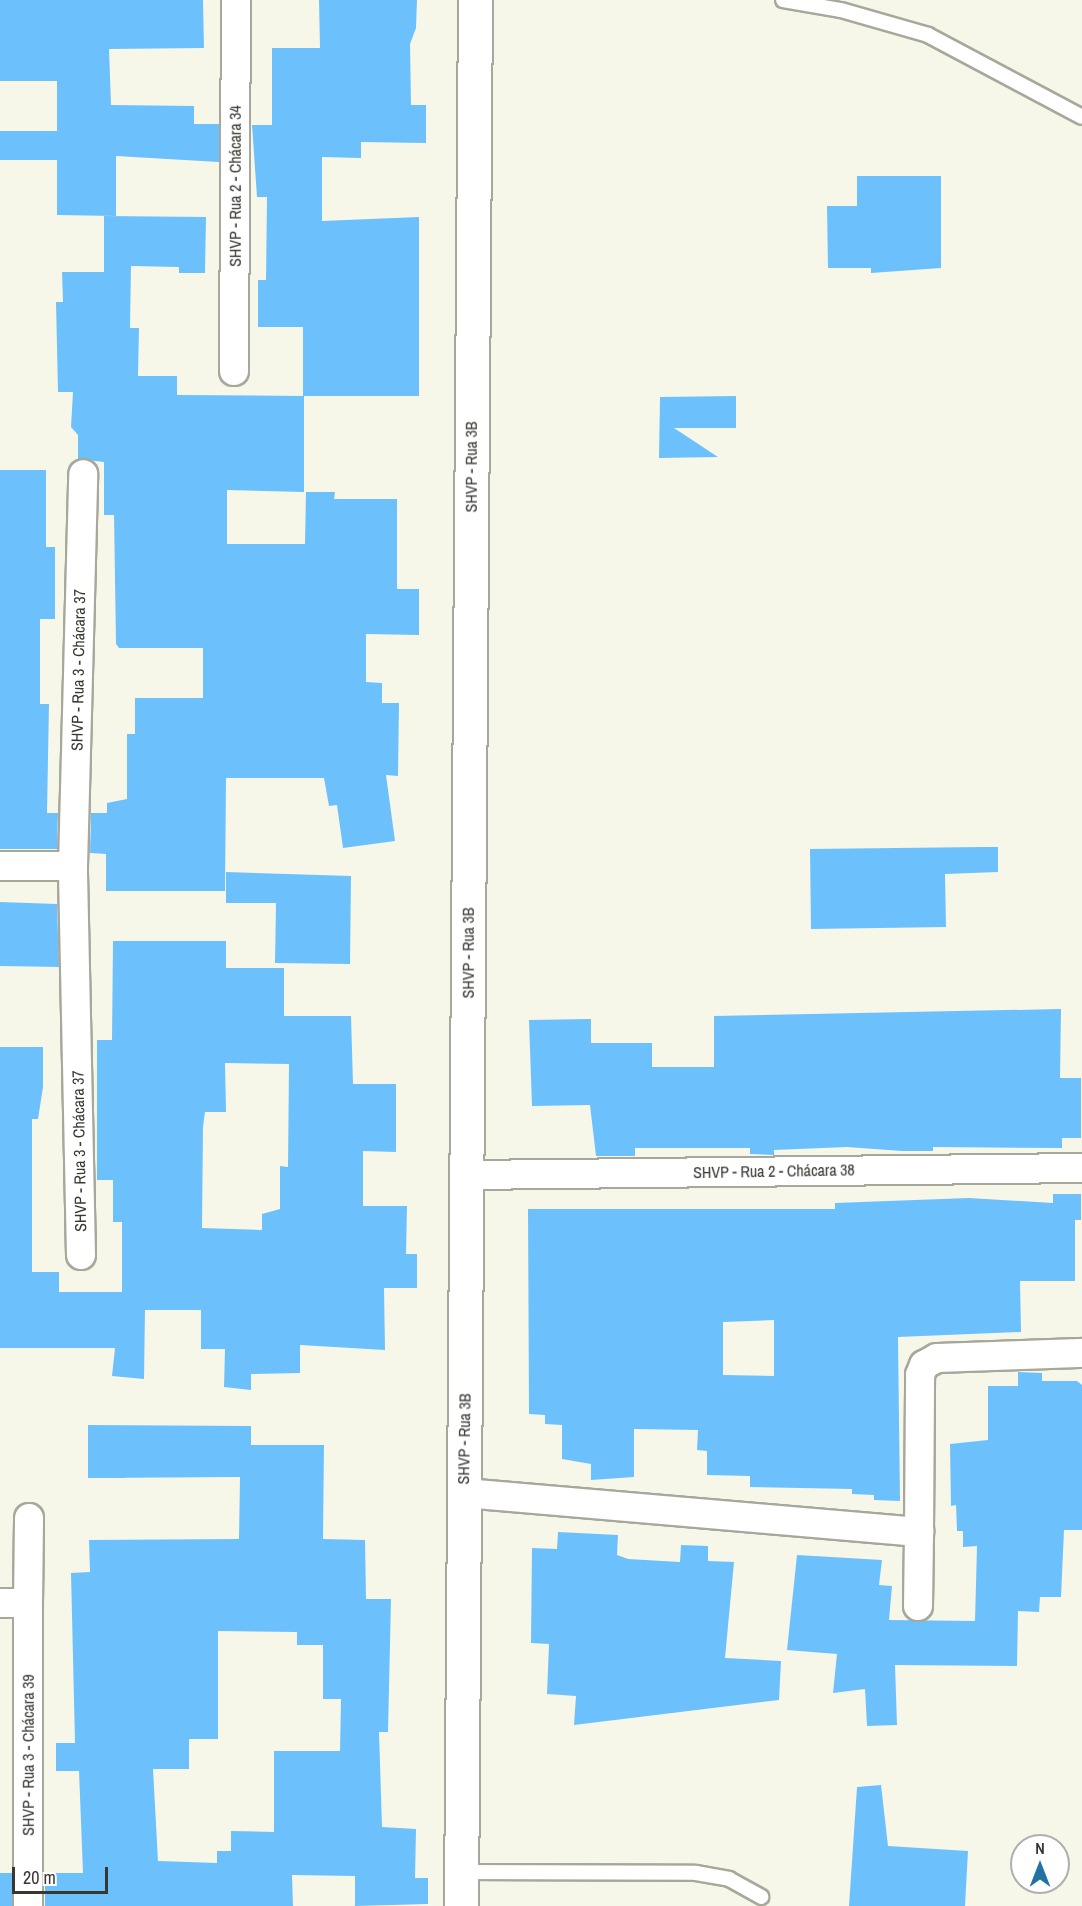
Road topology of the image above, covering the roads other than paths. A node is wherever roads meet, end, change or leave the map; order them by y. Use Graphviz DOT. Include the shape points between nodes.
graph roads {
  1 [pos="236,0"];
  2 [pos="475,0"];
  3 [pos="783,0"];
  4 [pos="1082,117"];
  5 [pos="234,371"];
  6 [pos="83,474"];
  7 [pos="0,866"];
  8 [pos="74,866"];
  9 [pos="1082,1168"];
  10 [pos="467,1175"];
  11 [pos="81,1255"];
  12 [pos="1082,1353"];
  13 [pos="464,1493"];
  14 [pos="29,1518"];
  15 [pos="919,1532"];
  16 [pos="0,1603"];
  17 [pos="28,1603"];
  18 [pos="918,1606"];
  19 [pos="461,1872"];
  20 [pos="761,1897"];
  21 [pos="28,1906"];
  22 [pos="461,1906"];
  1 -- 5 [label="street, SHVP - Rua 2 - Chácara 34"];
  2 -- 10 [label="street, SHVP - Rua 3B"];
  3 -- 4 [label="lane" via="841,10 928,35"];
  6 -- 8 [label="street, SHVP - Rua 3 - Chácara 37"];
  7 -- 8 [label="street"];
  8 -- 11 [label="street, SHVP - Rua 3 - Chácara 37"];
  9 -- 10 [label="street, SHVP - Rua 2 - Chácara 38"];
  10 -- 13 [label="street, SHVP - Rua 3B"];
  12 -- 15 [label="street" via="938,1358 924,1365 920,1375"];
  13 -- 15 [label="street"];
  13 -- 19 [label="street, SHVP - Rua 3B"];
  14 -- 17 [label="street, SHVP - Rua 3 - Chácara 39"];
  15 -- 18 [label="street"];
  16 -- 17 [label="street"];
  17 -- 21 [label="street, SHVP - Rua 3 - Chácara 39"];
  19 -- 20 [label="lane" via="696,1873 729,1879"];
  19 -- 22 [label="street, SHVP - Rua 3B"];
}
